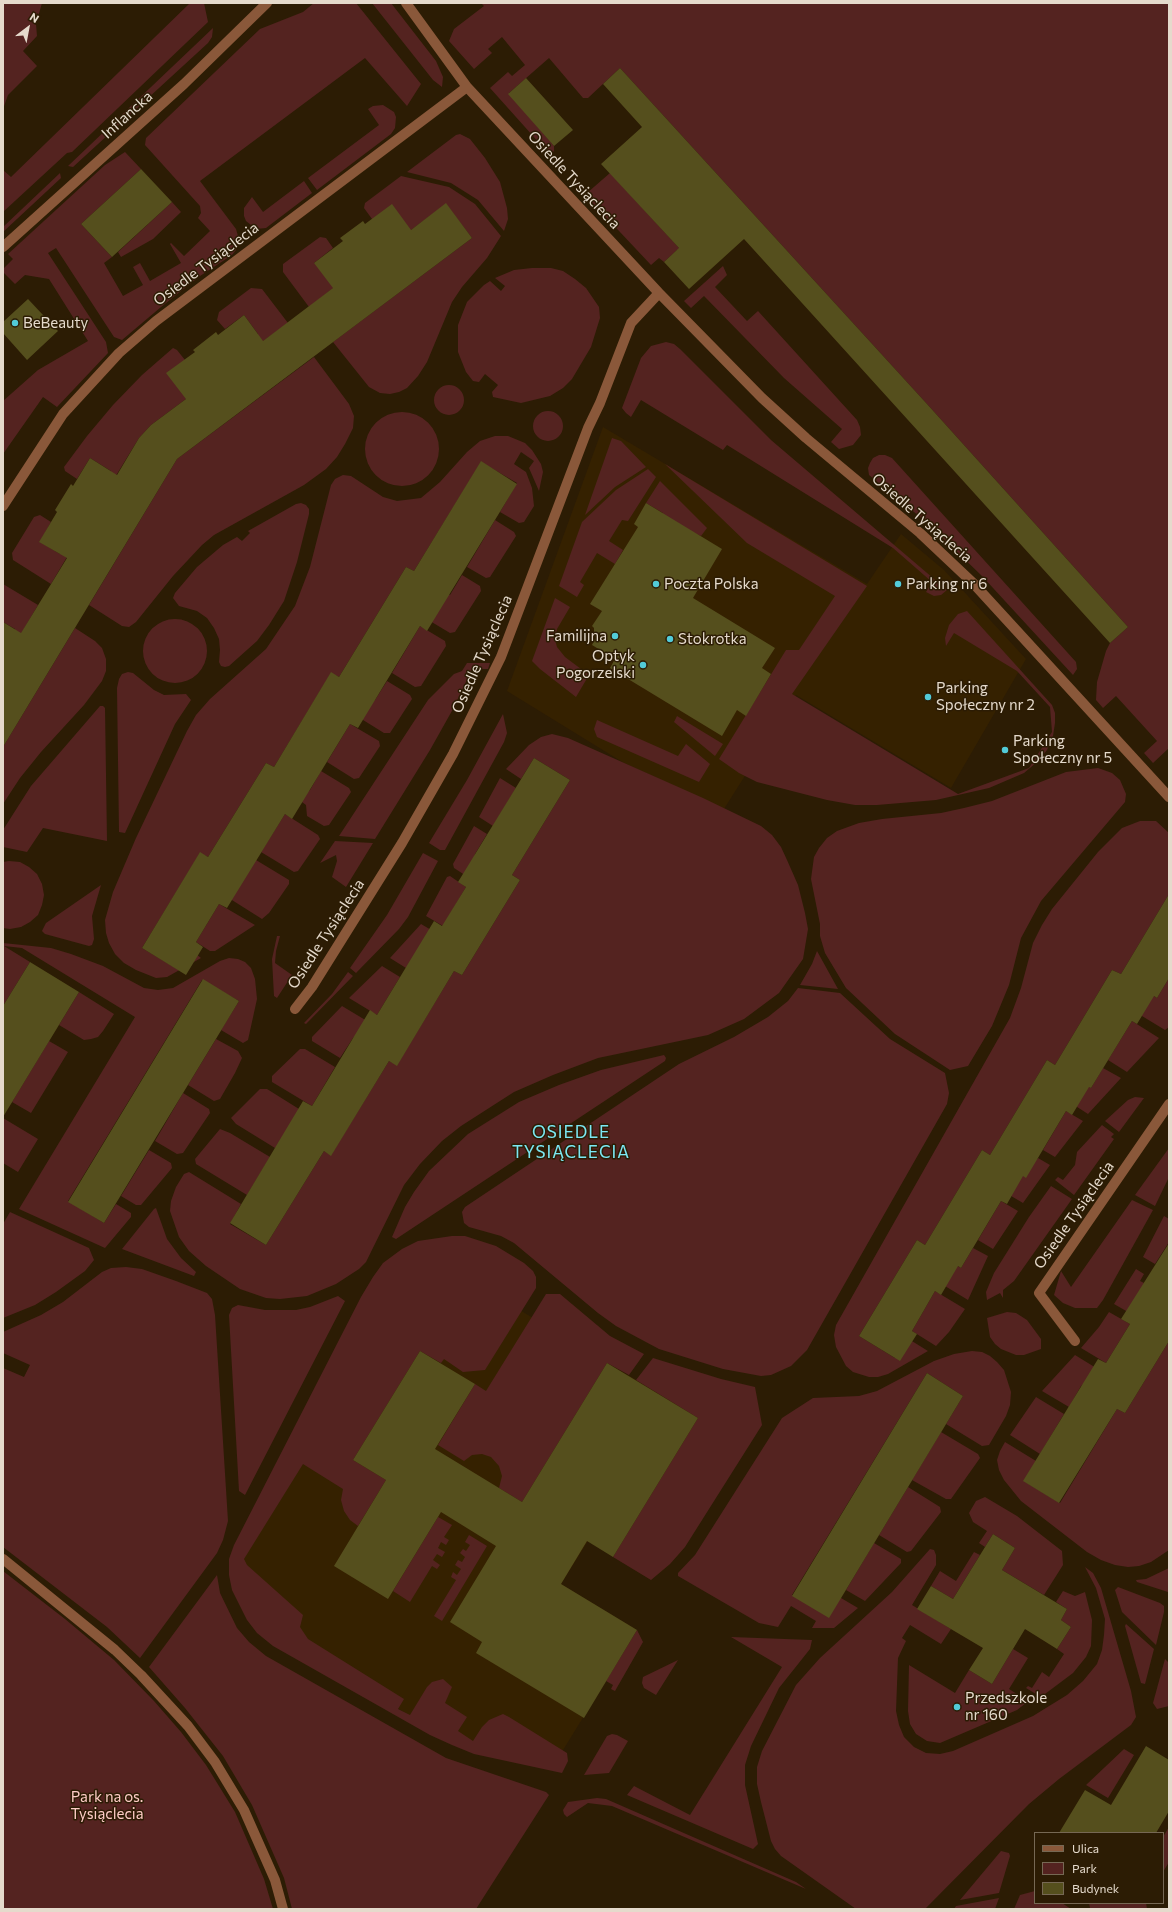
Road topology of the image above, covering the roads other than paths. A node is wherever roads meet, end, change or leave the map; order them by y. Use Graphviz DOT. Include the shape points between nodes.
graph roads {
  1 [pos="267,3"];
  2 [pos="406,3"];
  3 [pos="467,87"];
  4 [pos="3,247"];
  5 [pos="659,293"];
  6 [pos="3,506"];
  7 [pos="1169,797"];
  8 [pos="295,1009"];
  9 [pos="1169,1104"];
  10 [pos="1075,1341"];
  11 [pos="3,1559"];
  12 [pos="283,1909"];
  1 -- 4 [label="street, Inflancka" via="184,84"];
  2 -- 3 [label="street, Osiedle Tysiąclecia"];
  3 -- 5 [label="street, Osiedle Tysiąclecia"];
  3 -- 6 [label="street, Osiedle Tysiąclecia" via="156,321 119,354 63,414"];
  5 -- 7 [label="street, Osiedle Tysiąclecia" via="762,398 920,533 973,583"];
  5 -- 8 [label="street, Osiedle Tysiąclecia" via="631,323 501,657 454,754 402,843 312,987"];
  9 -- 10 [label="street, Osiedle Tysiąclecia" via="1039,1293"];
  11 -- 12 [label="street" via="115,1650 188,1726 215,1762 244,1810 275,1880"];
}
